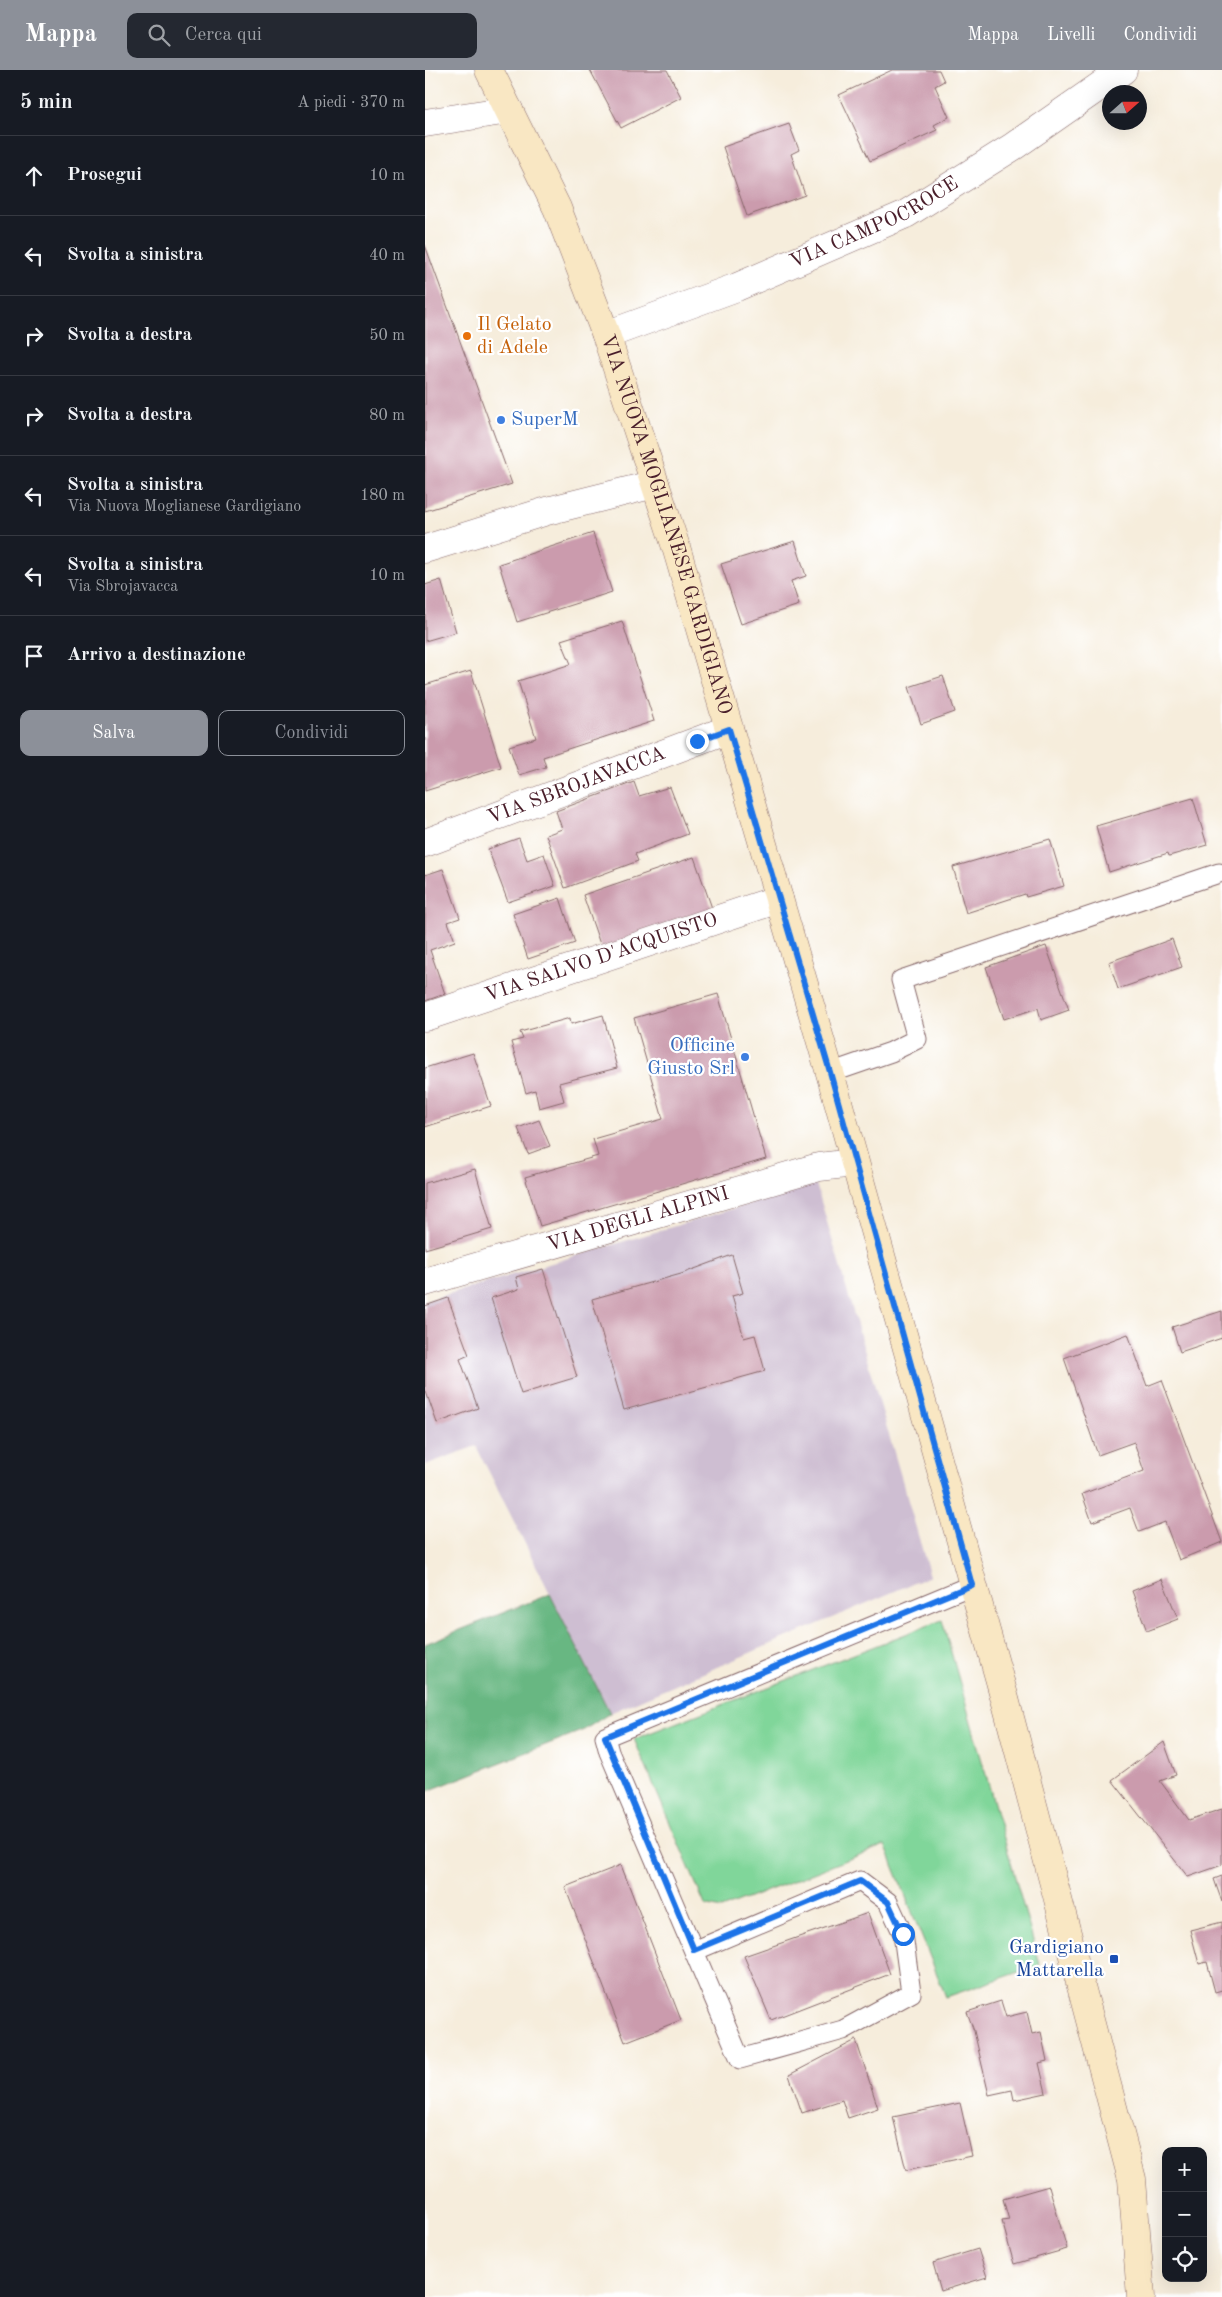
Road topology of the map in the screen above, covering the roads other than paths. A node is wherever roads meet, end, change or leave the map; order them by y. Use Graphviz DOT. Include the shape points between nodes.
graph roads {
  1 [pos="489,70"];
  2 [pos="1123,70"];
  3 [pos="509,110"];
  4 [pos="425,122"];
  5 [pos="606,335"];
  6 [pos="655,484"];
  7 [pos="425,549"];
  8 [pos="729,729"];
  9 [pos="425,843"];
  10 [pos="1219,873"];
  11 [pos="779,899"];
  12 [pos="425,1017"];
  13 [pos="830,1072"];
  14 [pos="854,1163"];
  15 [pos="425,1282"];
  16 [pos="972,1585"];
  17 [pos="694,1950"];
  18 [pos="1141,2297"];
  1 -- 3 [label="main road, VIA NUOVA MOGLIANESE GARDIGIANO"];
  2 -- 5 [label="street, VIA CAMPOCROCE" via="1014,146 906,214 737,287"];
  3 -- 4 [label="street"];
  3 -- 5 [label="main road, VIA NUOVA MOGLIANESE GARDIGIANO" via="557,208"];
  5 -- 6 [label="main road, VIA NUOVA MOGLIANESE GARDIGIANO"];
  6 -- 7 [label="street" via="547,511"];
  6 -- 8 [label="main road, VIA NUOVA MOGLIANESE GARDIGIANO"];
  8 -- 9 [label="street, VIA SBROJAVACCA"];
  8 -- 11 [label="main road, VIA NUOVA MOGLIANESE GARDIGIANO"];
  10 -- 13 [label="lane" via="901,980 917,1039 891,1052"];
  11 -- 12 [label="street, VIA SALVO D'ACQUISTO"];
  11 -- 13 [label="main road, VIA NUOVA MOGLIANESE GARDIGIANO"];
  13 -- 14 [label="main road, VIA NUOVA MOGLIANESE GARDIGIANO"];
  14 -- 15 [label="street, VIA DEGLI ALPINI" via="819,1166"];
  14 -- 16 [label="main road, VIA NUOVA MOGLIANESE GARDIGIANO"];
  16 -- 17 [label="lane" via="605,1737"];
  16 -- 18 [label="main road, VIA NUOVA MOGLIANESE GARDIGIANO" via="1132,2178"];
  17 -- 17 [label="lane" via="740,2059 843,2030 911,1992 903,1934 888,1902 860,1881"];
}
